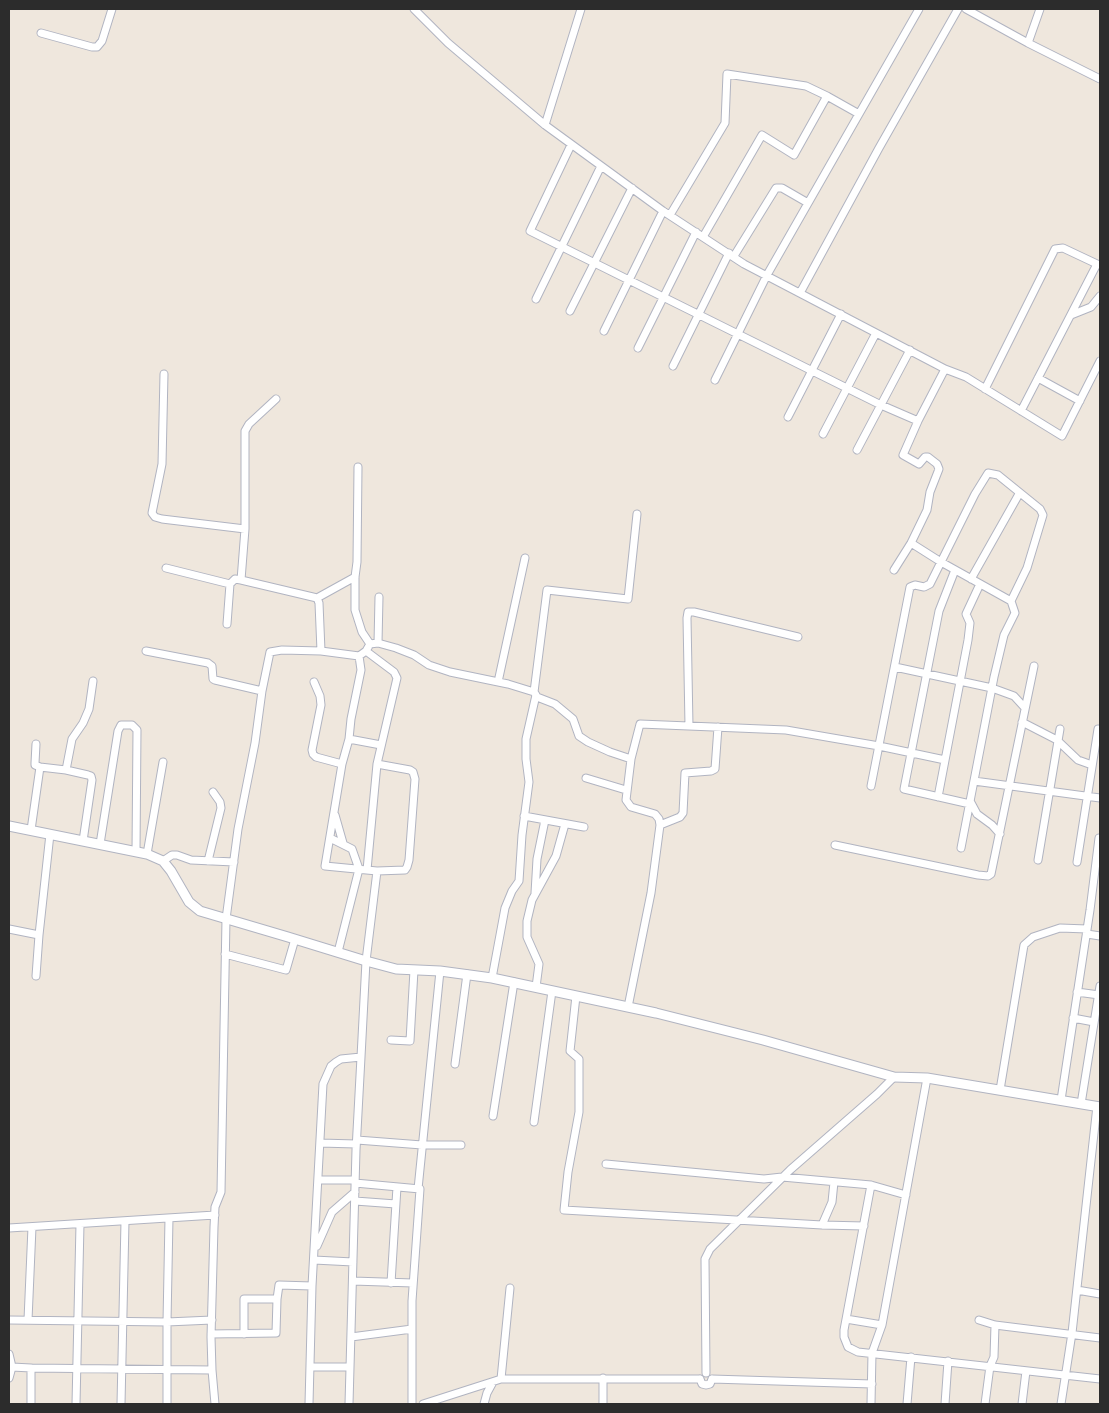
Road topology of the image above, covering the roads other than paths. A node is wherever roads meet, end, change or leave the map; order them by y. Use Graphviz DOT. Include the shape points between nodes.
graph roads {
  1 [pos="112,9"];
  2 [pos="414,9"];
  3 [pos="581,9"];
  4 [pos="919,9"];
  5 [pos="958,9"];
  6 [pos="966,9"];
  7 [pos="1040,9"];
  8 [pos="41,33"];
  9 [pos="1028,43"];
  10 [pos="1100,79"];
  11 [pos="827,96"];
  12 [pos="859,114"];
  13 [pos="545,125"];
  14 [pos="571,145"];
  15 [pos="601,166"];
  16 [pos="632,188"];
  17 [pos="808,203"];
  18 [pos="667,213"];
  19 [pos="696,232"];
  20 [pos="704,237"];
  21 [pos="562,247"];
  22 [pos="731,255"];
  23 [pos="594,263"];
  24 [pos="1099,264"];
  25 [pos="767,275"];
  26 [pos="629,281"];
  27 [pos="800,293"];
  28 [pos="1100,296"];
  29 [pos="663,298"];
  30 [pos="536,299"];
  31 [pos="570,311"];
  32 [pos="841,314"];
  33 [pos="698,315"];
  34 [pos="1071,315"];
  35 [pos="604,331"];
  36 [pos="876,333"];
  37 [pos="738,334"];
  38 [pos="638,348"];
  39 [pos="910,350"];
  40 [pos="1100,361"];
  41 [pos="674,366"];
  42 [pos="945,369"];
  43 [pos="812,370"];
  44 [pos="164,374"];
  45 [pos="1038,378"];
  46 [pos="715,380"];
  47 [pos="847,388"];
  48 [pos="985,388"];
  49 [pos="276,399"];
  50 [pos="1080,401"];
  51 [pos="881,405"];
  52 [pos="1021,411"];
  53 [pos="788,417"];
  54 [pos="918,421"];
  55 [pos="822,434"];
  56 [pos="857,450"];
  57 [pos="358,467"];
  58 [pos="1019,494"];
  59 [pos="636,514"];
  60 [pos="245,529"];
  61 [pos="911,543"];
  62 [pos="525,558"];
  63 [pos="941,562"];
  64 [pos="166,568"];
  65 [pos="894,570"];
  66 [pos="955,570"];
  67 [pos="355,577"];
  68 [pos="971,579"];
  69 [pos="241,580"];
  70 [pos="230,584"];
  71 [pos="980,584"];
  72 [pos="379,597"];
  73 [pos="317,598"];
  74 [pos="1011,601"];
  75 [pos="226,624"];
  76 [pos="798,637"];
  77 [pos="378,644"];
  78 [pos="368,647"];
  79 [pos="146,651"];
  80 [pos="321,651"];
  81 [pos="359,656"];
  82 [pos="1034,666"];
  83 [pos="895,668"];
  84 [pos="927,674"];
  85 [pos="93,681"];
  86 [pos="959,681"];
  87 [pos="314,682"];
  88 [pos="498,682"];
  89 [pos="992,688"];
  90 [pos="262,691"];
  91 [pos="536,694"];
  92 [pos="1025,708"];
  93 [pos="1022,722"];
  94 [pos="689,726"];
  95 [pos="718,727"];
  96 [pos="1060,729"];
  97 [pos="1098,729"];
  98 [pos="349,739"];
  99 [pos="1057,740"];
  100 [pos="36,744"];
  101 [pos="381,745"];
  102 [pos="879,746"];
  103 [pos="912,753"];
  104 [pos="631,759"];
  105 [pos="945,760"];
  106 [pos="163,762"];
  107 [pos="342,764"];
  108 [pos="377,764"];
  109 [pos="1092,765"];
  110 [pos="40,767"];
  111 [pos="66,770"];
  112 [pos="586,778"];
  113 [pos="974,782"];
  114 [pos="871,786"];
  115 [pos="1008,786"];
  116 [pos="626,790"];
  117 [pos="1048,791"];
  118 [pos="213,792"];
  119 [pos="1086,796"];
  120 [pos="938,797"];
  121 [pos="1100,798"];
  122 [pos="970,803"];
  123 [pos="335,812"];
  124 [pos="524,816"];
  125 [pos="545,820"];
  126 [pos="565,824"];
  127 [pos="660,825"];
  128 [pos="9,826"];
  129 [pos="584,827"];
  130 [pos="31,830"];
  131 [pos="50,834"];
  132 [pos="1000,834"];
  133 [pos="330,838"];
  134 [pos="1099,838"];
  135 [pos="83,841"];
  136 [pos="100,844"];
  137 [pos="343,844"];
  138 [pos="835,845"];
  139 [pos="961,848"];
  140 [pos="136,852"];
  141 [pos="147,854"];
  142 [pos="1038,860"];
  143 [pos="163,861"];
  144 [pos="208,861"];
  145 [pos="234,862"];
  146 [pos="1077,862"];
  147 [pos="359,870"];
  148 [pos="367,870"];
  149 [pos="377,871"];
  150 [pos="535,893"];
  151 [pos="226,919"];
  152 [pos="9,929"];
  153 [pos="1087,931"];
  154 [pos="39,935"];
  155 [pos="1100,936"];
  156 [pos="295,939"];
  157 [pos="338,952"];
  158 [pos="224,954"];
  159 [pos="366,962"];
  160 [pos="414,970"];
  161 [pos="440,971"];
  162 [pos="467,974"];
  163 [pos="36,976"];
  164 [pos="492,978"];
  165 [pos="514,982"];
  166 [pos="1100,986"];
  167 [pos="536,987"];
  168 [pos="552,991"];
  169 [pos="1077,992"];
  170 [pos="1099,995"];
  171 [pos="576,996"];
  172 [pos="628,1007"];
  173 [pos="1098,1011"];
  174 [pos="1073,1018"];
  175 [pos="1094,1022"];
  176 [pos="391,1040"];
  177 [pos="361,1057"];
  178 [pos="456,1064"];
  179 [pos="894,1077"];
  180 [pos="927,1078"];
  181 [pos="1000,1090"];
  182 [pos="1061,1100"];
  183 [pos="1081,1104"];
  184 [pos="1099,1107"];
  185 [pos="493,1116"];
  186 [pos="534,1122"];
  187 [pos="320,1142"];
  188 [pos="357,1142"];
  189 [pos="422,1145"];
  190 [pos="461,1145"];
  191 [pos="606,1164"];
  192 [pos="782,1177"];
  193 [pos="318,1180"];
  194 [pos="355,1182"];
  195 [pos="834,1182"];
  196 [pos="871,1185"];
  197 [pos="397,1187"];
  198 [pos="418,1189"];
  199 [pos="355,1192"];
  200 [pos="906,1195"];
  201 [pos="355,1201"];
  202 [pos="396,1204"];
  203 [pos="214,1214"];
  204 [pos="169,1218"];
  205 [pos="738,1220"];
  206 [pos="125,1221"];
  207 [pos="80,1224"];
  208 [pos="822,1226"];
  209 [pos="864,1226"];
  210 [pos="32,1227"];
  211 [pos="9,1228"];
  212 [pos="315,1250"];
  213 [pos="314,1260"];
  214 [pos="353,1262"];
  215 [pos="353,1281"];
  216 [pos="391,1283"];
  217 [pos="413,1283"];
  218 [pos="312,1286"];
  219 [pos="510,1288"];
  220 [pos="1077,1290"];
  221 [pos="1100,1294"];
  222 [pos="276,1299"];
  223 [pos="846,1319"];
  224 [pos="9,1320"];
  225 [pos="28,1320"];
  226 [pos="212,1320"];
  227 [pos="979,1320"];
  228 [pos="77,1321"];
  229 [pos="122,1321"];
  230 [pos="167,1322"];
  231 [pos="996,1324"];
  232 [pos="882,1325"];
  233 [pos="412,1329"];
  234 [pos="1072,1333"];
  235 [pos="211,1334"];
  236 [pos="244,1334"];
  237 [pos="351,1337"];
  238 [pos="1100,1338"];
  239 [pos="872,1353"];
  240 [pos="9,1354"];
  241 [pos="911,1356"];
  242 [pos="948,1361"];
  243 [pos="990,1366"];
  244 [pos="310,1367"];
  245 [pos="350,1367"];
  246 [pos="12,1368"];
  247 [pos="31,1368"];
  248 [pos="76,1368"];
  249 [pos="121,1369"];
  250 [pos="167,1370"];
  251 [pos="212,1370"];
  252 [pos="1026,1371"];
  253 [pos="706,1373"];
  254 [pos="1066,1375"];
  255 [pos="9,1378"];
  256 [pos="603,1378"];
  257 [pos="501,1379"];
  258 [pos="700,1379"];
  259 [pos="712,1379"];
  260 [pos="1100,1379"];
  261 [pos="493,1382"];
  262 [pos="872,1384"];
  263 [pos="447,1401"];
  264 [pos="31,1404"];
  265 [pos="76,1404"];
  266 [pos="121,1404"];
  267 [pos="167,1404"];
  268 [pos="215,1404"];
  269 [pos="309,1404"];
  270 [pos="349,1404"];
  271 [pos="412,1404"];
  272 [pos="423,1404"];
  273 [pos="484,1404"];
  274 [pos="603,1404"];
  275 [pos="871,1404"];
  276 [pos="907,1404"];
  277 [pos="945,1404"];
  278 [pos="985,1404"];
  279 [pos="1022,1404"];
  280 [pos="1061,1404"];
  1 -- 8 [label="street" via="102,41 96,47"];
  2 -- 13 [label="street" via="448,43"];
  3 -- 13 [label="street"];
  4 -- 12 [label="street"];
  5 -- 27 [label="street"];
  6 -- 9 [label="street"];
  7 -- 9 [label="street"];
  9 -- 10 [label="street"];
  11 -- 12 [label="street"];
  11 -- 18 [label="street" via="806,86 727,74 725,123"];
  11 -- 20 [label="street" via="794,155 762,135"];
  12 -- 17 [label="street"];
  13 -- 14 [label="street"];
  14 -- 15 [label="street"];
  14 -- 21 [label="street" via="530,231"];
  15 -- 16 [label="street"];
  15 -- 21 [label="street"];
  16 -- 18 [label="street"];
  16 -- 23 [label="street"];
  17 -- 22 [label="street" via="782,188 776,188"];
  17 -- 25 [label="street"];
  18 -- 19 [label="street"];
  18 -- 26 [label="street"];
  19 -- 20 [label="street"];
  19 -- 29 [label="street"];
  20 -- 22 [label="street"];
  21 -- 23 [label="street"];
  21 -- 30 [label="street"];
  22 -- 25 [label="street"];
  22 -- 33 [label="street"];
  23 -- 26 [label="street"];
  23 -- 31 [label="street"];
  24 -- 34 [label="street"];
  24 -- 48 [label="street" via="1063,248 1055,249"];
  25 -- 27 [label="street"];
  25 -- 37 [label="street"];
  26 -- 29 [label="street"];
  26 -- 35 [label="street"];
  27 -- 32 [label="street"];
  28 -- 34 [label="street" via="1091,307"];
  29 -- 33 [label="street"];
  29 -- 38 [label="street"];
  32 -- 36 [label="street"];
  32 -- 43 [label="street"];
  33 -- 37 [label="street"];
  33 -- 41 [label="street"];
  34 -- 45 [label="street"];
  36 -- 39 [label="street"];
  36 -- 47 [label="street"];
  37 -- 43 [label="street"];
  37 -- 46 [label="street"];
  39 -- 42 [label="street"];
  39 -- 51 [label="street"];
  40 -- 50 [label="street"];
  42 -- 48 [label="street"];
  42 -- 54 [label="street"];
  43 -- 47 [label="street"];
  43 -- 53 [label="street"];
  44 -- 60 [label="street" via="162,464 152,513 162,519"];
  45 -- 50 [label="street"];
  45 -- 52 [label="street"];
  47 -- 51 [label="street"];
  47 -- 55 [label="street"];
  48 -- 52 [label="street"];
  49 -- 60 [label="street" via="244,431"];
  50 -- 52 [label="street" via="1062,436"];
  51 -- 54 [label="street"];
  51 -- 56 [label="street"];
  54 -- 61 [label="street" via="903,456 919,464 928,457 940,467 927,510"];
  57 -- 67 [label="street" via="358,562"];
  58 -- 63 [label="street" via="998,475 991,473 985,476"];
  58 -- 68 [label="street"];
  58 -- 74 [label="street" via="1044,515 1027,568"];
  59 -- 91 [label="street" via="628,600 547,590"];
  60 -- 69 [label="street"];
  61 -- 63 [label="street"];
  61 -- 65 [label="street"];
  62 -- 88 [label="street"];
  63 -- 66 [label="street"];
  63 -- 83 [label="street" via="928,586 910,587"];
  64 -- 70 [label="street"];
  66 -- 68 [label="street"];
  66 -- 84 [label="street" via="939,611"];
  67 -- 73 [label="street"];
  67 -- 78 [label="street" via="355,610"];
  68 -- 71 [label="street"];
  69 -- 70 [label="street" via="235,579"];
  69 -- 73 [label="street"];
  70 -- 75 [label="street"];
  71 -- 74 [label="street"];
  71 -- 86 [label="street" via="966,614 970,623"];
  72 -- 77 [label="street"];
  73 -- 80 [label="street"];
  74 -- 89 [label="street" via="1016,613 1004,635"];
  76 -- 94 [label="street" via="688,612"];
  77 -- 78 [label="street"];
  77 -- 88 [label="street" via="414,655 429,665 450,672"];
  78 -- 81 [label="street"];
  78 -- 101 [label="street" via="397,676"];
  79 -- 90 [label="street" via="210,664 215,680"];
  80 -- 81 [label="street"];
  80 -- 90 [label="street" via="270,652"];
  81 -- 98 [label="street" via="361,670"];
  82 -- 92 [label="street"];
  83 -- 84 [label="street"];
  83 -- 102 [label="street"];
  84 -- 86 [label="street"];
  84 -- 103 [label="street"];
  85 -- 111 [label="street" via="89,709 72,739"];
  86 -- 89 [label="street"];
  86 -- 105 [label="street"];
  87 -- 107 [label="street" via="321,706 313,754"];
  88 -- 91 [label="street"];
  89 -- 92 [label="street" via="1014,696"];
  89 -- 113 [label="street"];
  90 -- 145 [label="street"];
  91 -- 104 [label="street" via="573,718 580,736 588,742"];
  91 -- 124 [label="street" via="526,739 529,782"];
  92 -- 93 [label="street"];
  93 -- 99 [label="street"];
  93 -- 115 [label="street"];
  94 -- 95 [label="street"];
  94 -- 104 [label="street" via="640,724"];
  95 -- 102 [label="street" via="786,730"];
  95 -- 127 [label="street" via="715,769 685,773 683,813"];
  96 -- 99 [label="street"];
  97 -- 109 [label="street"];
  98 -- 101 [label="street"];
  98 -- 107 [label="street"];
  99 -- 109 [label="street" via="1074,758"];
  99 -- 117 [label="street"];
  100 -- 110 [label="street" via="34,763"];
  101 -- 108 [label="street"];
  102 -- 103 [label="street"];
  102 -- 114 [label="street"];
  103 -- 105 [label="street"];
  103 -- 120 [label="street" via="904,789"];
  104 -- 116 [label="street"];
  105 -- 120 [label="street"];
  106 -- 141 [label="street"];
  107 -- 123 [label="street"];
  108 -- 148 [label="street"];
  108 -- 149 [label="street" via="410,770 415,779 407,867 405,870"];
  109 -- 119 [label="street"];
  110 -- 111 [label="street"];
  110 -- 130 [label="street"];
  111 -- 135 [label="street" via="91,776 92,780"];
  112 -- 116 [label="street"];
  113 -- 115 [label="street"];
  113 -- 122 [label="street"];
  115 -- 117 [label="street"];
  115 -- 132 [label="street"];
  116 -- 127 [label="street" via="627,804 655,814"];
  117 -- 119 [label="street"];
  117 -- 142 [label="street"];
  118 -- 144 [label="street" via="221,808"];
  119 -- 121 [label="street"];
  119 -- 146 [label="street"];
  120 -- 122 [label="street"];
  122 -- 132 [label="street" via="977,814"];
  122 -- 139 [label="street"];
  123 -- 133 [label="street"];
  123 -- 137 [label="street"];
  124 -- 125 [label="street"];
  124 -- 164 [label="street" via="519,881 505,908"];
  125 -- 126 [label="street"];
  125 -- 150 [label="street" via="537,859"];
  126 -- 129 [label="street"];
  126 -- 150 [label="street" via="556,856"];
  127 -- 172 [label="street" via="651,893"];
  128 -- 130 [label="street"];
  130 -- 131 [label="street"];
  131 -- 135 [label="street"];
  131 -- 154 [label="street"];
  132 -- 138 [label="street" via="994,868 988,876"];
  133 -- 137 [label="street"];
  133 -- 147 [label="street" via="326,866"];
  134 -- 153 [label="street"];
  135 -- 136 [label="street"];
  136 -- 140 [label="street"];
  136 -- 140 [label="street" via="118,731 121,725 132,725 137,730"];
  137 -- 147 [label="street" via="352,849"];
  140 -- 141 [label="street"];
  141 -- 143 [label="street"];
  143 -- 144 [label="street" via="177,855"];
  143 -- 151 [label="street" via="189,902 200,911"];
  144 -- 145 [label="street"];
  145 -- 151 [label="street"];
  147 -- 148 [label="street"];
  147 -- 157 [label="street"];
  148 -- 149 [label="street"];
  149 -- 159 [label="street"];
  150 -- 167 [label="street" via="527,929 529,944 539,964"];
  151 -- 156 [label="street"];
  151 -- 158 [label="street"];
  152 -- 154 [label="street"];
  153 -- 155 [label="street"];
  153 -- 169 [label="street"];
  153 -- 181 [label="street" via="1060,928 1033,937 1024,945"];
  154 -- 163 [label="street"];
  156 -- 157 [label="street"];
  156 -- 158 [label="street" via="286,970"];
  157 -- 159 [label="street"];
  158 -- 203 [label="street" via="221,1192"];
  159 -- 160 [label="street"];
  159 -- 177 [label="street"];
  160 -- 161 [label="street"];
  160 -- 176 [label="street" via="410,1041"];
  161 -- 162 [label="street"];
  161 -- 189 [label="street"];
  162 -- 164 [label="street"];
  162 -- 178 [label="street"];
  164 -- 165 [label="street"];
  165 -- 167 [label="street"];
  165 -- 185 [label="street"];
  166 -- 170 [label="street"];
  167 -- 168 [label="street"];
  168 -- 171 [label="street"];
  168 -- 186 [label="street"];
  169 -- 170 [label="street"];
  169 -- 174 [label="street"];
  170 -- 173 [label="street"];
  171 -- 172 [label="street"];
  171 -- 205 [label="street" via="570,1052 579,1059 579,1112 564,1210"];
  172 -- 179 [label="street"];
  173 -- 175 [label="street"];
  174 -- 175 [label="street"];
  174 -- 182 [label="street"];
  175 -- 183 [label="street"];
  177 -- 187 [label="street" via="341,1059 331,1066 323,1084"];
  177 -- 188 [label="street"];
  179 -- 180 [label="street"];
  179 -- 192 [label="street"];
  180 -- 181 [label="street"];
  180 -- 200 [label="street"];
  181 -- 182 [label="street"];
  182 -- 183 [label="street"];
  183 -- 184 [label="street"];
  184 -- 220 [label="street"];
  187 -- 188 [label="street"];
  187 -- 193 [label="street"];
  188 -- 189 [label="street"];
  188 -- 194 [label="street"];
  189 -- 190 [label="street"];
  189 -- 198 [label="street"];
  191 -- 192 [label="street" via="764,1179"];
  192 -- 195 [label="street"];
  192 -- 205 [label="street"];
  193 -- 194 [label="street"];
  193 -- 212 [label="street"];
  194 -- 197 [label="street"];
  194 -- 199 [label="street"];
  195 -- 196 [label="street"];
  195 -- 208 [label="street" via="832,1202"];
  196 -- 200 [label="street"];
  196 -- 209 [label="street"];
  197 -- 198 [label="street"];
  197 -- 202 [label="street"];
  198 -- 217 [label="street"];
  199 -- 201 [label="street"];
  199 -- 212 [label="street" via="332,1212"];
  200 -- 232 [label="street"];
  201 -- 202 [label="street"];
  201 -- 214 [label="street"];
  202 -- 216 [label="street"];
  203 -- 204 [label="street"];
  203 -- 226 [label="street"];
  204 -- 206 [label="street"];
  204 -- 230 [label="street"];
  205 -- 208 [label="street"];
  205 -- 253 [label="street" via="710,1248 705,1259"];
  206 -- 207 [label="street"];
  206 -- 229 [label="street"];
  207 -- 210 [label="street"];
  207 -- 228 [label="street"];
  208 -- 209 [label="street"];
  209 -- 223 [label="street"];
  210 -- 211 [label="street"];
  210 -- 225 [label="street"];
  212 -- 213 [label="street"];
  213 -- 214 [label="street"];
  213 -- 218 [label="street"];
  214 -- 215 [label="street"];
  215 -- 216 [label="street"];
  215 -- 237 [label="street"];
  216 -- 217 [label="street"];
  217 -- 233 [label="street"];
  218 -- 222 [label="street" via="279,1285"];
  218 -- 244 [label="street"];
  219 -- 257 [label="street"];
  220 -- 221 [label="street"];
  220 -- 234 [label="street"];
  222 -- 236 [label="street" via="276,1333"];
  222 -- 236 [label="street" via="244,1299"];
  223 -- 232 [label="street"];
  223 -- 239 [label="street" via="844,1338 848,1347"];
  224 -- 225 [label="street"];
  225 -- 228 [label="street"];
  226 -- 230 [label="street"];
  226 -- 235 [label="street"];
  227 -- 231 [label="street"];
  228 -- 229 [label="street"];
  228 -- 248 [label="street"];
  229 -- 230 [label="street"];
  229 -- 249 [label="street"];
  230 -- 250 [label="street"];
  231 -- 234 [label="street"];
  231 -- 243 [label="street" via="994,1357"];
  232 -- 239 [label="street"];
  233 -- 237 [label="street"];
  233 -- 271 [label="street"];
  234 -- 238 [label="street"];
  234 -- 254 [label="street"];
  235 -- 236 [label="street"];
  235 -- 251 [label="street"];
  237 -- 245 [label="street"];
  239 -- 241 [label="street"];
  239 -- 262 [label="street"];
  240 -- 246 [label="street"];
  241 -- 242 [label="street"];
  241 -- 276 [label="street"];
  242 -- 243 [label="street"];
  242 -- 277 [label="street"];
  243 -- 252 [label="street"];
  243 -- 278 [label="street"];
  244 -- 245 [label="street"];
  244 -- 269 [label="street"];
  245 -- 270 [label="street"];
  246 -- 247 [label="street"];
  246 -- 255 [label="street"];
  247 -- 248 [label="street"];
  247 -- 264 [label="street"];
  248 -- 249 [label="street"];
  248 -- 265 [label="street"];
  249 -- 250 [label="street"];
  249 -- 266 [label="street"];
  250 -- 251 [label="street"];
  250 -- 267 [label="street"];
  251 -- 268 [label="street"];
  252 -- 254 [label="street"];
  252 -- 279 [label="street"];
  253 -- 258 [label="street"];
  253 -- 259 [label="street"];
  254 -- 260 [label="street"];
  254 -- 280 [label="street"];
  256 -- 257 [label="street"];
  256 -- 258 [label="street"];
  256 -- 274 [label="street"];
  257 -- 261 [label="street"];
  258 -- 259 [label="street" via="707,1385"];
  259 -- 262 [label="street"];
  261 -- 263 [label="street"];
  261 -- 273 [label="street"];
  262 -- 275 [label="street"];
  263 -- 272 [label="street"];
}
